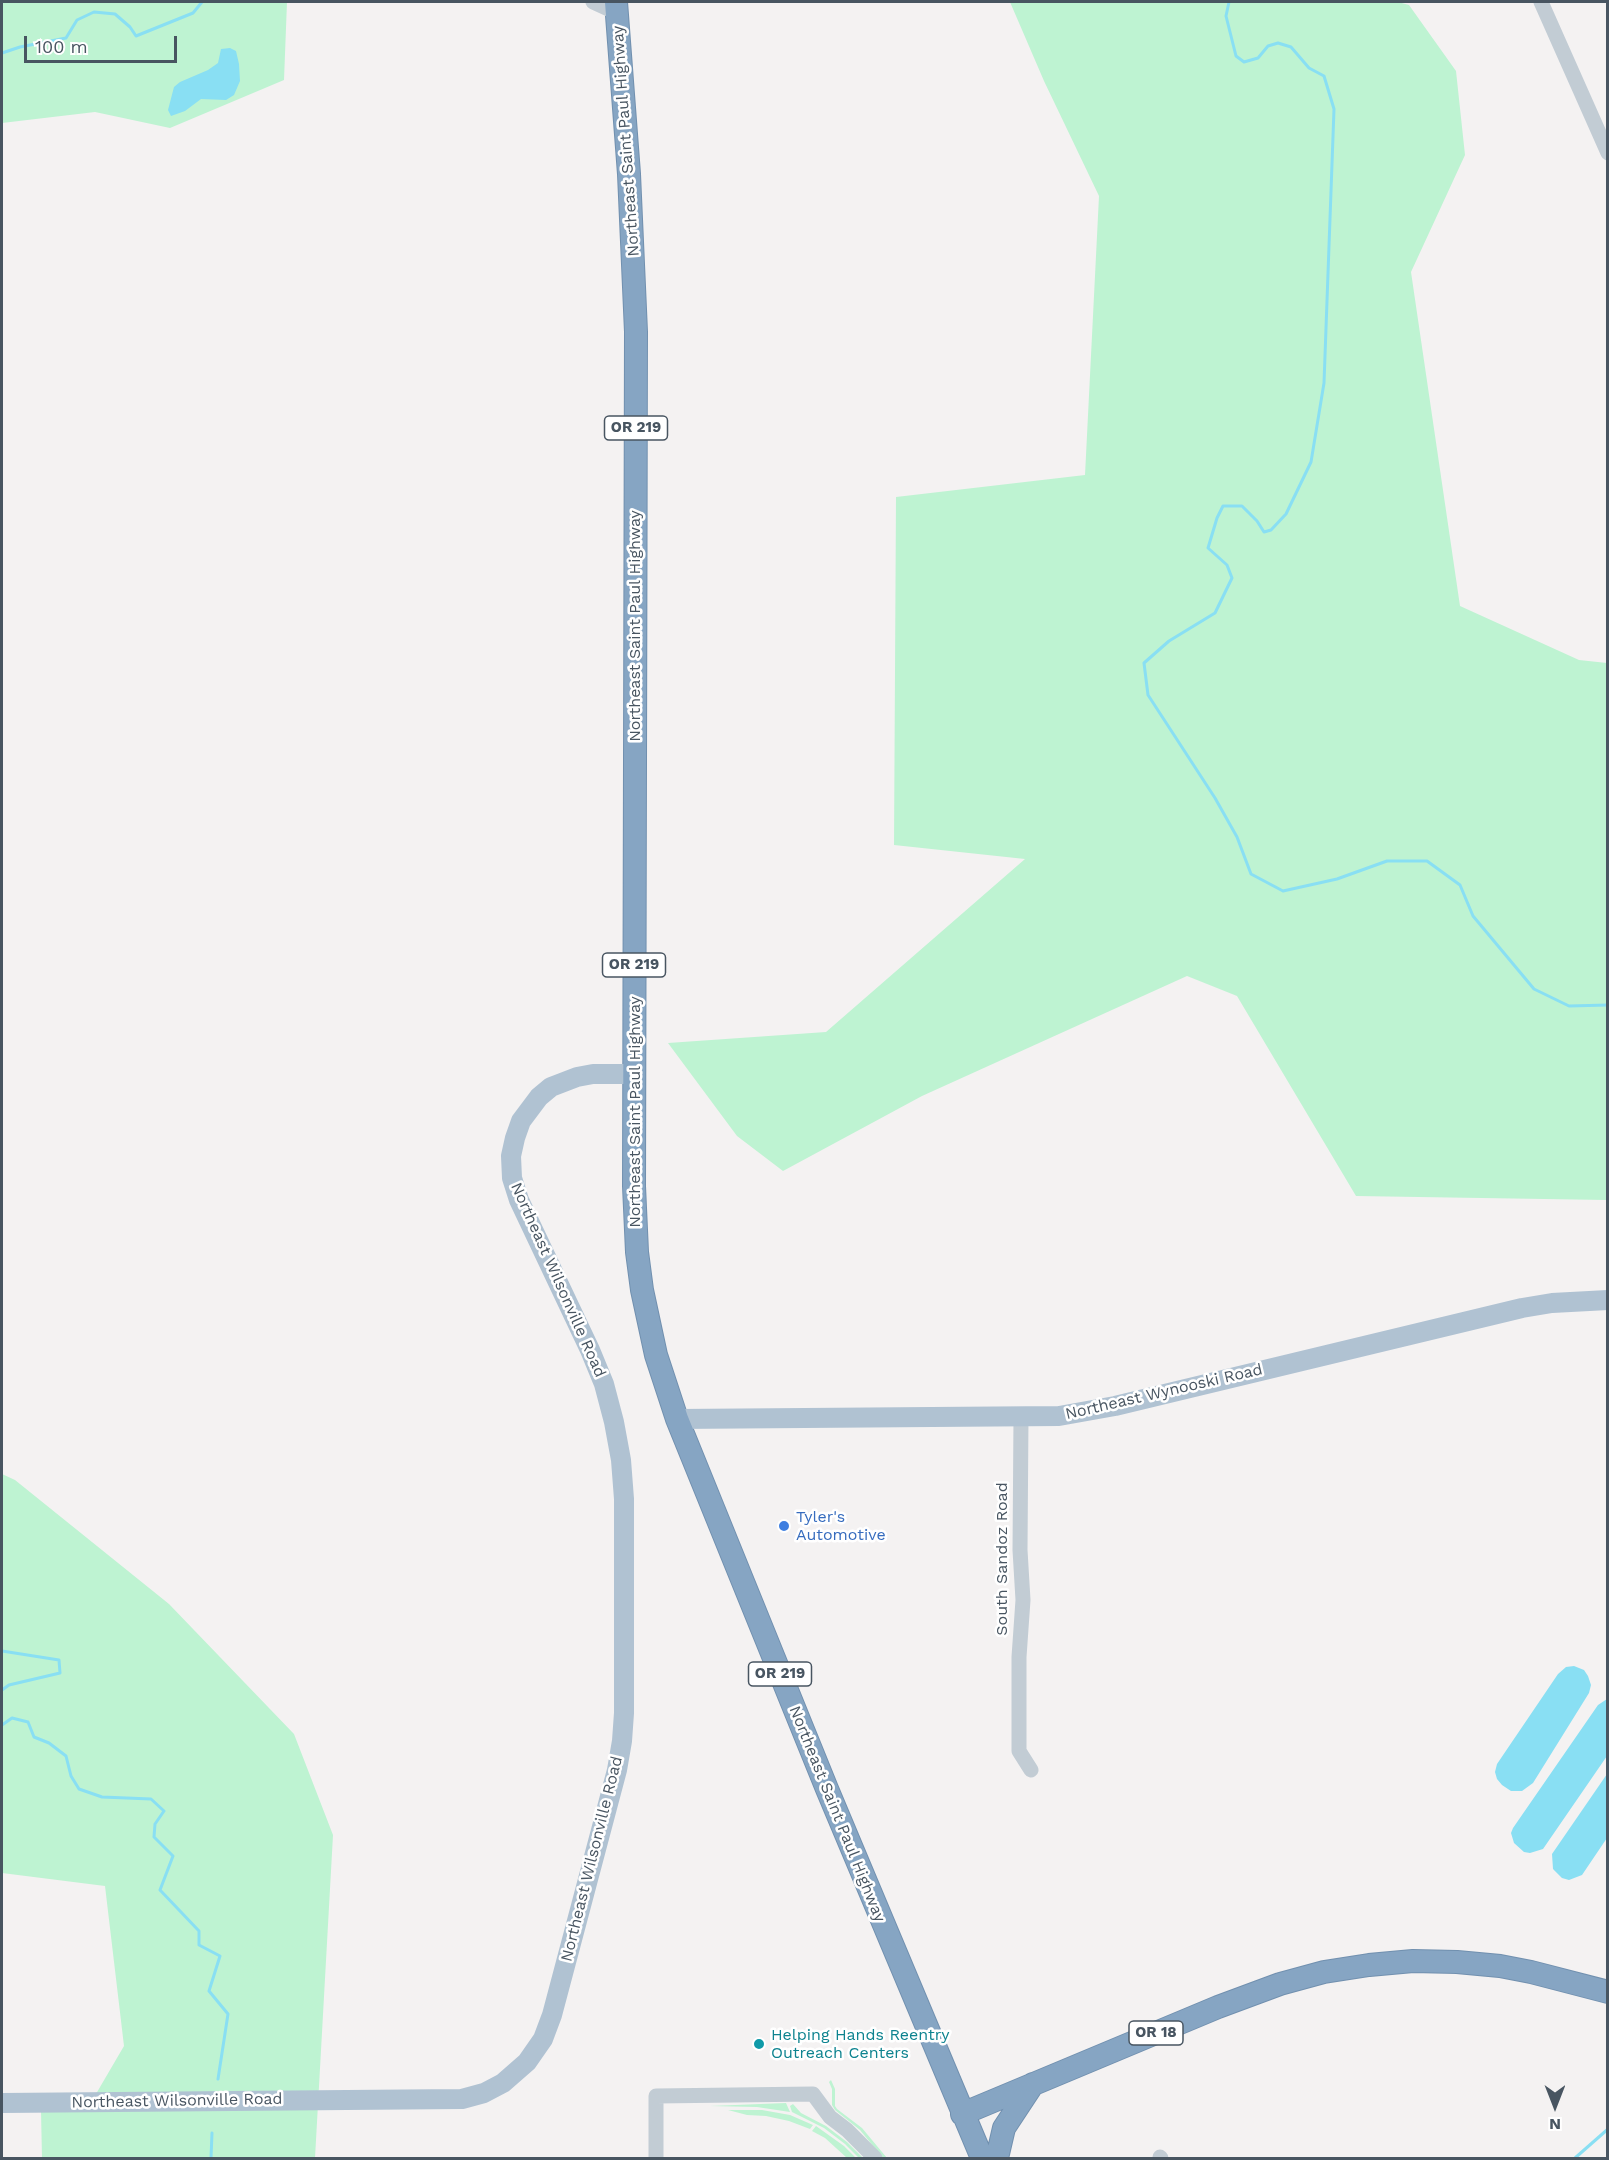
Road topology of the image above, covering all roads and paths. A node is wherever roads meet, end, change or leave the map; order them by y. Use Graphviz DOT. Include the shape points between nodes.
graph roads {
  1 [pos="593,2"];
  2 [pos="1541,2"];
  3 [pos="616,7"];
  4 [pos="1608,153"];
  5 [pos="634,1074"];
  6 [pos="1608,1300"];
  7 [pos="1021,1417"];
  8 [pos="677,1419"];
  9 [pos="1031,1770"];
  10 [pos="1608,1992"];
  11 [pos="1033,2084"];
  12 [pos="2,2103"];
  13 [pos="962,2114"];
  14 [pos="656,2158"];
  15 [pos="874,2158"];
  16 [pos="982,2158"];
  17 [pos="997,2158"];
  1 -- 3 [label="street"];
  2 -- 4 [label="street"];
  3 -- 5 [label="highway, Northeast Saint Paul Highway / OR 219" via="636,332"];
  5 -- 8 [label="highway, Northeast Saint Paul Highway / OR 219" via="639,1271 656,1356"];
  5 -- 12 [label="main road, Northeast Wilsonville Road" via="593,1074 551,1087 539,1096 521,1121 511,1156 519,1200 604,1384 619,1450 624,1499 622,1741 543,2039 527,2062 503,2083 462,2099"];
  6 -- 7 [label="main road, Northeast Wynooski Road" via="1522,1308 1115,1406 1059,1416"];
  7 -- 8 [label="main road, Northeast Wynooski Road"];
  7 -- 9 [label="street, South Sandoz Road" via="1023,1600 1019,1751"];
  8 -- 13 [label="highway, Northeast Saint Paul Highway / OR 219"];
  10 -- 11 [label="highway, OR 18" via="1511,1968 1457,1962 1413,1961 1324,1972 1218,2007"];
  11 -- 13 [label="highway, OR 18"];
  11 -- 17 [label="highway" via="1004,2128"];
  13 -- 16 [label="highway, Northeast Saint Paul Highway / OR 219"];
  14 -- 15 [label="street" via="656,2096 813,2094 830,2117"];
}
